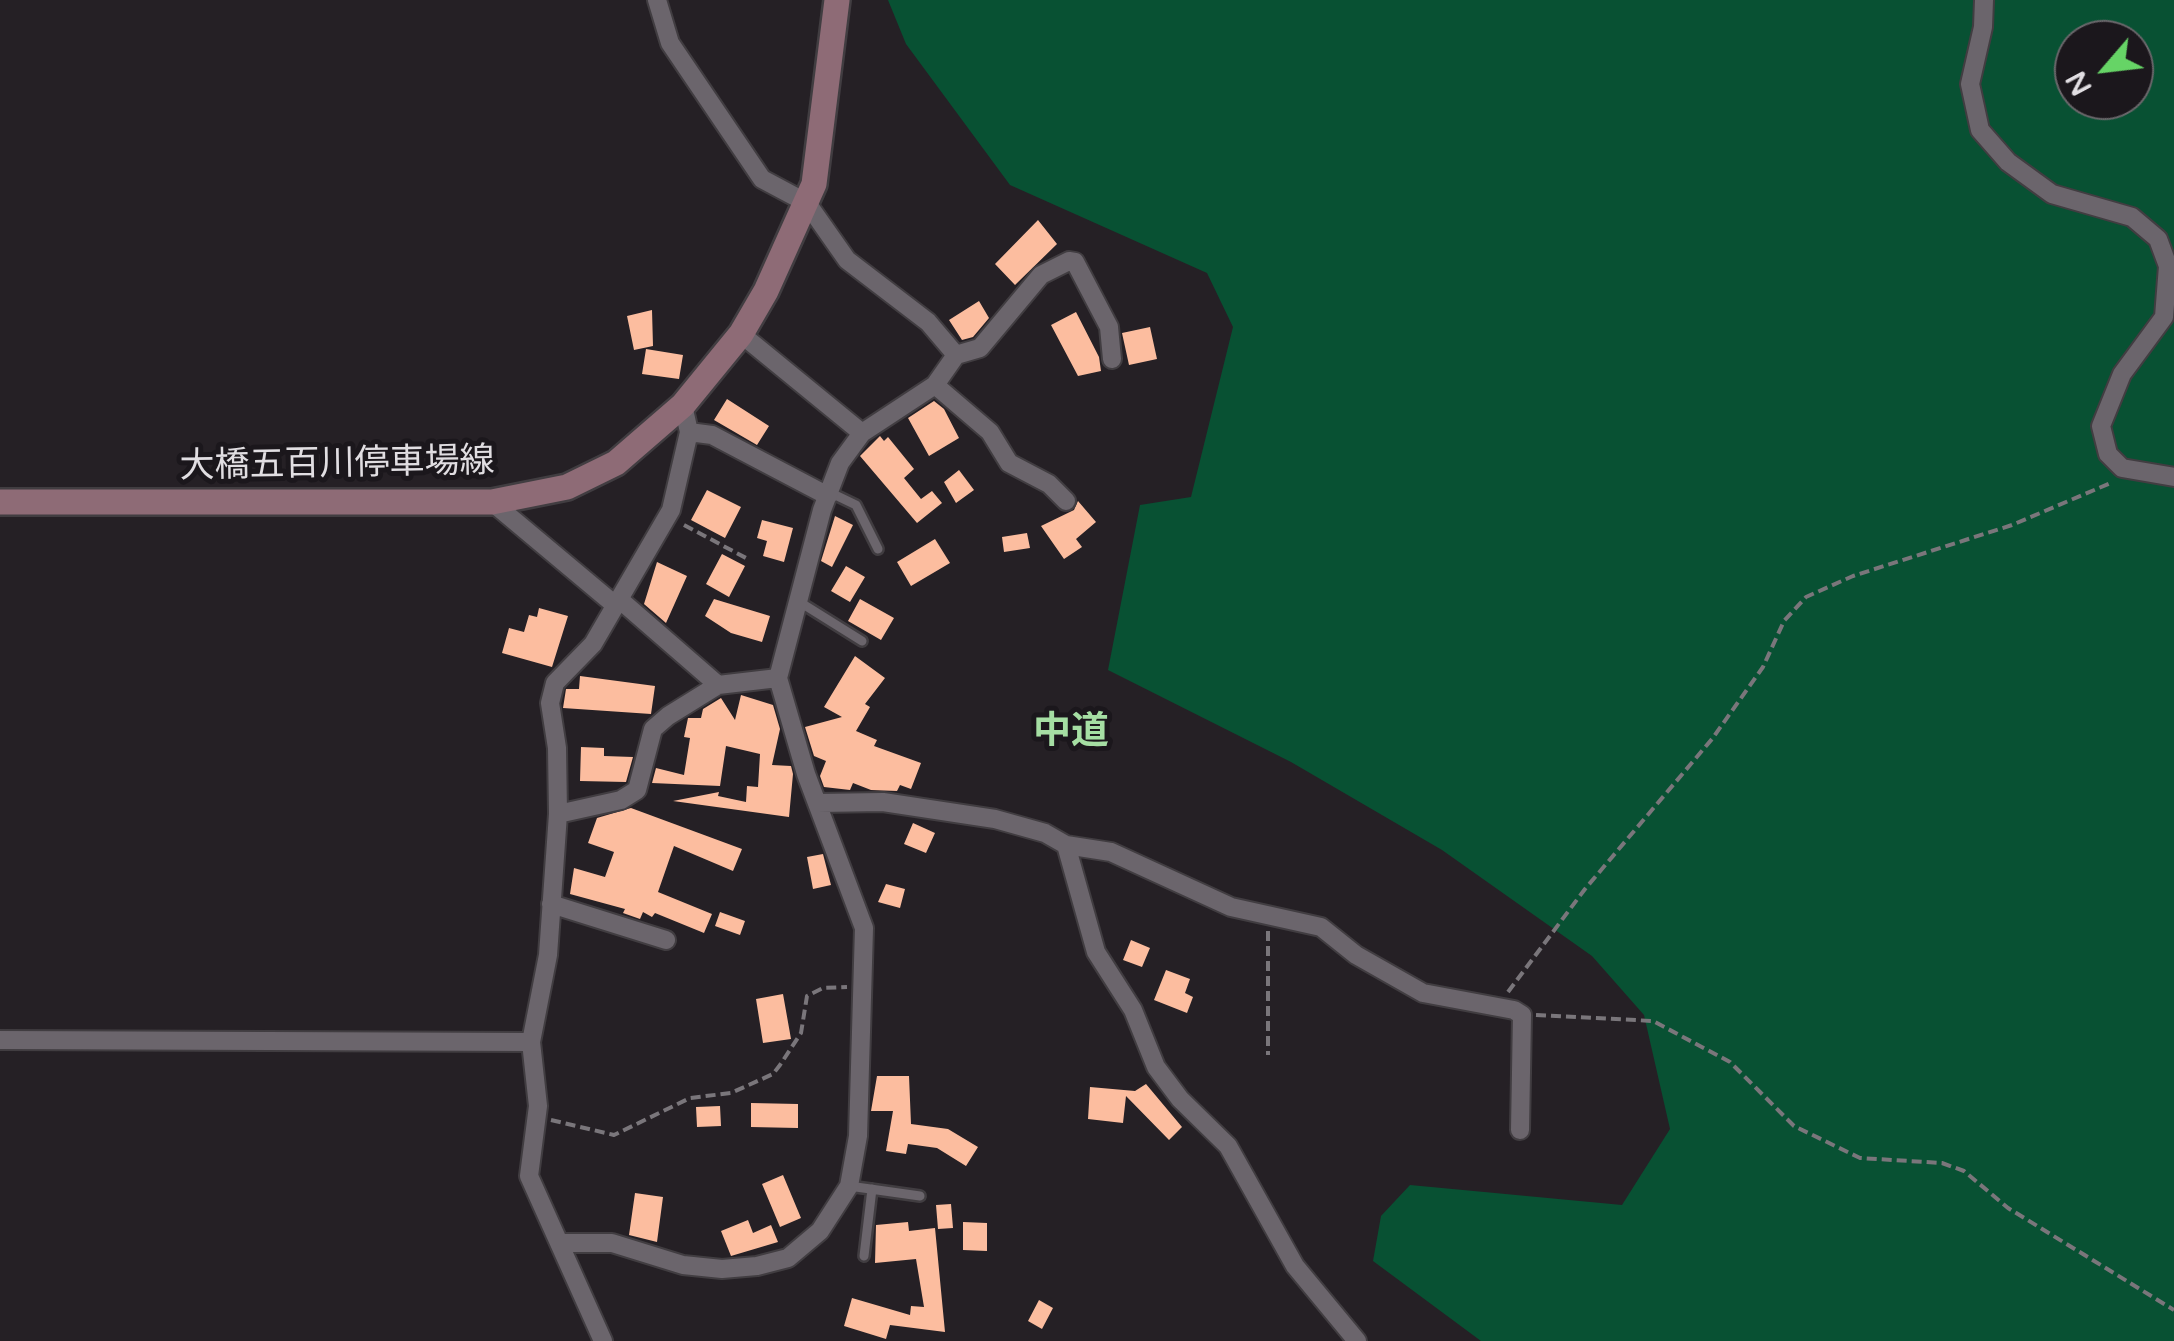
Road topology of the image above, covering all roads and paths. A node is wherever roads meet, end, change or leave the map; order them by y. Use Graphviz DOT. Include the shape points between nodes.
graph roads {
  1 [pos="657,0"];
  2 [pos="837,0"];
  3 [pos="1984,0"];
  4 [pos="808,204"];
  5 [pos="741,334"];
  6 [pos="956,355"];
  7 [pos="1112,359"];
  8 [pos="935,386"];
  9 [pos="683,405"];
  10 [pos="689,432"];
  11 [pos="862,433"];
  12 [pos="2136,473"];
  13 [pos="2174,477"];
  14 [pos="828,494"];
  15 [pos="1066,501"];
  16 [pos="0,502"];
  17 [pos="492,502"];
  18 [pos="668,516"];
  19 [pos="878,549"];
  20 [pos="746,558"];
  21 [pos="798,601"];
  22 [pos="617,602"];
  23 [pos="862,641"];
  24 [pos="778,678"];
  25 [pos="718,685"];
  26 [pos="818,802"];
  27 [pos="558,814"];
  28 [pos="1066,845"];
  29 [pos="551,904"];
  30 [pos="1267,916"];
  31 [pos="666,940"];
  32 [pos="861,986"];
  33 [pos="1499,1004"];
  34 [pos="1522,1015"];
  35 [pos="0,1040"];
  36 [pos="531,1042"];
  37 [pos="1268,1055"];
  38 [pos="536,1119"];
  39 [pos="1520,1130"];
  40 [pos="849,1186"];
  41 [pos="872,1189"];
  42 [pos="920,1196"];
  43 [pos="558,1243"];
  44 [pos="864,1256"];
  45 [pos="2174,1310"];
  46 [pos="603,1341"];
  47 [pos="1357,1341"];
  1 -- 4 [label="street" via="670,43 748,162 762,179"];
  2 -- 4 [label="main road, 大橋五百川停車場線"];
  3 -- 12 [label="street" via="1970,84 1980,130 2008,162 2052,194 2132,217 2158,239 2168,266 2164,317 2122,374 2100,426 2108,454"];
  4 -- 5 [label="main road, 大橋五百川停車場線"];
  4 -- 6 [label="street" via="848,260 928,322"];
  5 -- 9 [label="main road, 大橋五百川停車場線"];
  5 -- 11 [label="street"];
  6 -- 7 [label="street" via="980,348 1042,274 1070,261 1109,327"];
  6 -- 8 [label="street"];
  8 -- 11 [label="street"];
  8 -- 15 [label="street" via="990,432 1010,464"];
  9 -- 10 [label="street"];
  9 -- 17 [label="main road, 大橋五百川停車場線" via="597,474 568,487"];
  10 -- 14 [label="street" via="712,435"];
  10 -- 18 [label="street"];
  11 -- 14 [label="street"];
  12 -- 13 [label="street"];
  12 -- 33 [label="path" via="2012,526 1806,597 1784,621 1762,667 1712,739 1585,889"];
  14 -- 19 [label="lane" via="856,505"];
  14 -- 21 [label="street"];
  16 -- 17 [label="main road, 大橋五百川停車場線"];
  17 -- 22 [label="street"];
  18 -- 20 [label="path"];
  18 -- 22 [label="street"];
  21 -- 23 [label="lane"];
  21 -- 24 [label="street"];
  22 -- 25 [label="street"];
  22 -- 27 [label="street" via="594,644 555,684 550,703"];
  24 -- 25 [label="street"];
  24 -- 26 [label="street"];
  25 -- 27 [label="street" via="653,729 637,790"];
  26 -- 28 [label="street" via="883,802 995,819"];
  26 -- 32 [label="street" via="864,928"];
  27 -- 29 [label="street"];
  28 -- 30 [label="street" via="1110,852 1186,889"];
  28 -- 47 [label="street" via="1096,952 1133,1010 1156,1067 1228,1146 1295,1266"];
  29 -- 31 [label="street"];
  29 -- 36 [label="street"];
  30 -- 33 [label="street" via="1321,928 1423,993"];
  30 -- 37 [label="path"];
  32 -- 38 [label="path" via="807,996 801,1033 773,1074 731,1093 690,1098 614,1134"];
  32 -- 40 [label="street" via="858,1136"];
  33 -- 34 [label="street"];
  34 -- 39 [label="street"];
  34 -- 45 [label="path" via="1653,1021 1730,1062 1794,1126 1860,1158 1942,1163 1964,1172 2008,1208"];
  35 -- 36 [label="street"];
  36 -- 38 [label="street"];
  38 -- 43 [label="street" via="529,1176"];
  40 -- 41 [label="lane"];
  40 -- 43 [label="street" via="820,1232 788,1258 757,1266 682,1265 612,1243"];
  41 -- 42 [label="lane"];
  41 -- 44 [label="lane"];
  43 -- 46 [label="street"];
}
